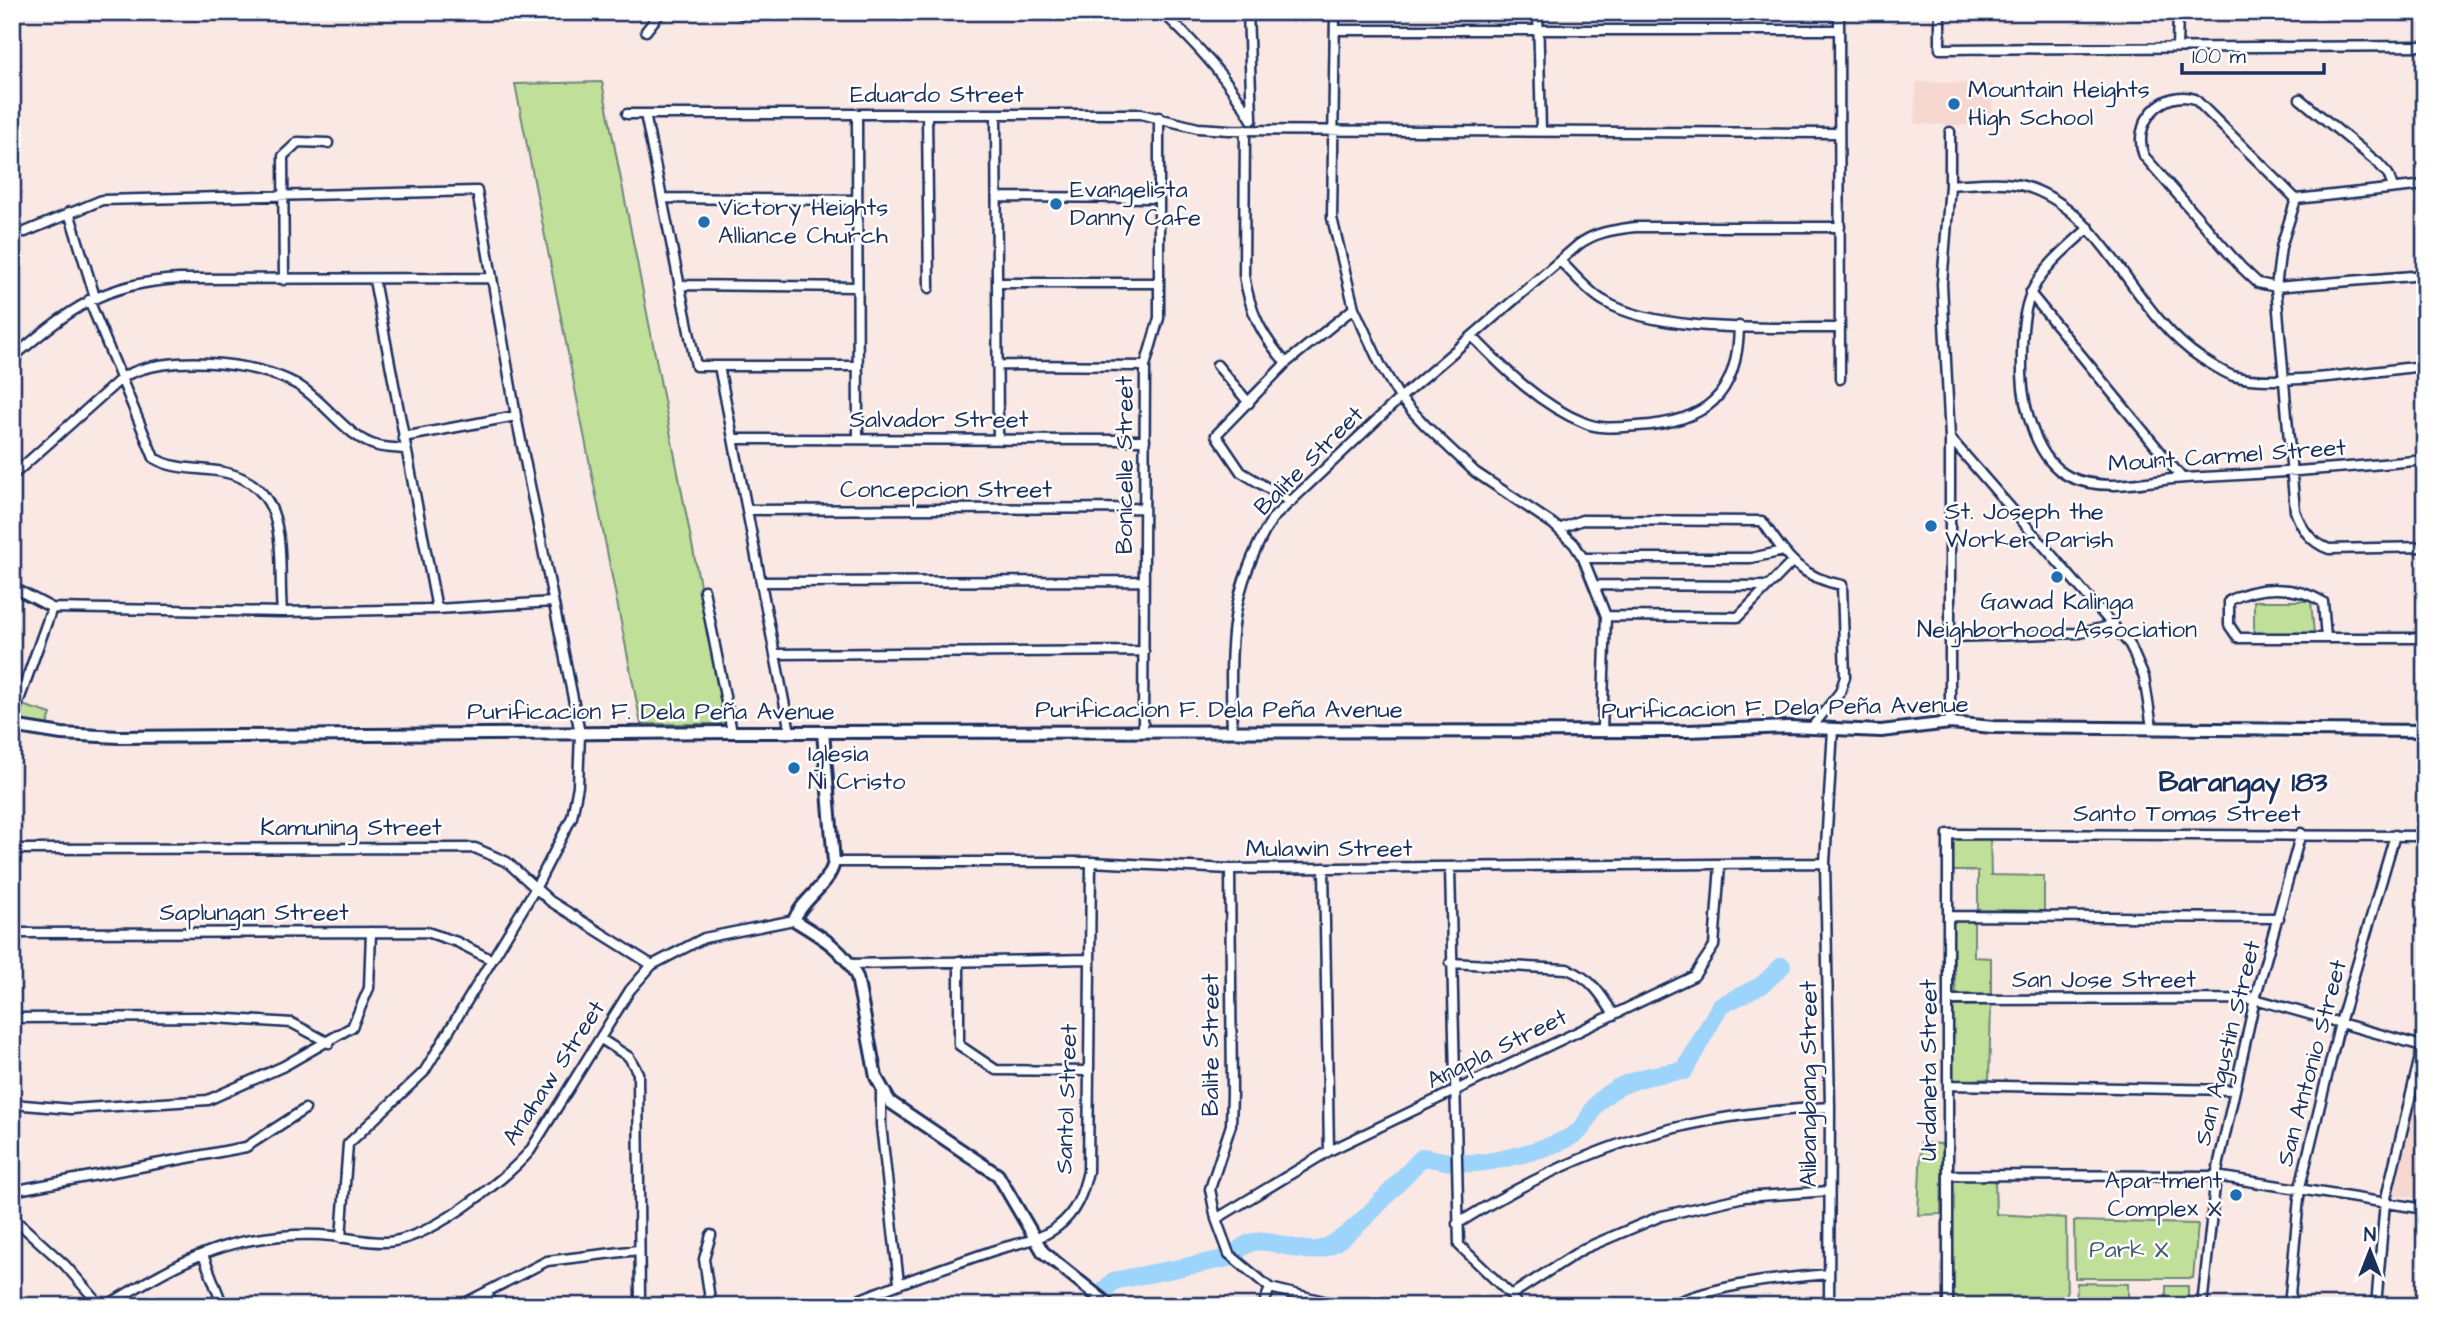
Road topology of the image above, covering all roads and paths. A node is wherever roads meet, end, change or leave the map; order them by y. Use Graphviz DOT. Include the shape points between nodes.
graph roads {
  1 [pos="662,12"];
  2 [pos="1162,12"];
  3 [pos="1248,12"];
  4 [pos="1335,12"];
  5 [pos="1538,12"];
  6 [pos="1839,12"];
  7 [pos="1941,12"];
  8 [pos="2178,12"];
  9 [pos="1335,30"];
  10 [pos="1538,30"];
  11 [pos="1839,30"];
  12 [pos="646,31"];
  13 [pos="2425,46"];
  14 [pos="2177,48"];
  15 [pos="2300,99"];
  16 [pos="627,114"];
  17 [pos="645,114"];
  18 [pos="857,114"];
  19 [pos="927,115"];
  20 [pos="996,115"];
  21 [pos="1159,117"];
  22 [pos="1252,120"];
  23 [pos="1245,130"];
  24 [pos="1257,130"];
  25 [pos="1334,130"];
  26 [pos="1541,131"];
  27 [pos="1950,132"];
  28 [pos="1839,133"];
  29 [pos="328,143"];
  30 [pos="1950,185"];
  31 [pos="2425,185"];
  32 [pos="2393,187"];
  33 [pos="281,193"];
  34 [pos="997,197"];
  35 [pos="662,198"];
  36 [pos="1159,198"];
  37 [pos="2296,199"];
  38 [pos="857,200"];
  39 [pos="69,212"];
  40 [pos="1840,227"];
  41 [pos="2089,228"];
  42 [pos="25,232"];
  43 [pos="1560,261"];
  44 [pos="2425,275"];
  45 [pos="491,278"];
  46 [pos="284,280"];
  47 [pos="374,280"];
  48 [pos="997,282"];
  49 [pos="1159,283"];
  50 [pos="679,285"];
  51 [pos="857,287"];
  52 [pos="2276,287"];
  53 [pos="929,288"];
  54 [pos="2030,293"];
  55 [pos="92,299"];
  56 [pos="1354,308"];
  57 [pos="1739,326"];
  58 [pos="1840,328"];
  59 [pos="1472,336"];
  60 [pos="12,358"];
  61 [pos="1286,363"];
  62 [pos="998,365"];
  63 [pos="1217,365"];
  64 [pos="719,366"];
  65 [pos="858,366"];
  66 [pos="1145,366"];
  67 [pos="2425,366"];
  68 [pos="123,377"];
  69 [pos="1840,379"];
  70 [pos="2283,379"];
  71 [pos="1400,398"];
  72 [pos="1249,403"];
  73 [pos="516,415"];
  74 [pos="403,437"];
  75 [pos="734,439"];
  76 [pos="858,439"];
  77 [pos="998,439"];
  78 [pos="1950,439"];
  79 [pos="1145,440"];
  80 [pos="405,449"];
  81 [pos="2425,460"];
  82 [pos="2289,473"];
  83 [pos="12,476"];
  84 [pos="2182,478"];
  85 [pos="1291,502"];
  86 [pos="1144,508"];
  87 [pos="747,510"];
  88 [pos="1559,529"];
  89 [pos="2425,547"];
  90 [pos="1784,551"];
  91 [pos="1583,558"];
  92 [pos="1793,561"];
  93 [pos="1144,581"];
  94 [pos="761,582"];
  95 [pos="1596,585"];
  96 [pos="1767,586"];
  97 [pos="12,587"];
  98 [pos="704,590"];
  99 [pos="554,602"];
  100 [pos="52,608"];
  101 [pos="437,609"];
  102 [pos="282,612"];
  103 [pos="1606,617"];
  104 [pos="2114,625"];
  105 [pos="1950,637"];
  106 [pos="2326,638"];
  107 [pos="2425,638"];
  108 [pos="1144,651"];
  109 [pos="775,654"];
  110 [pos="12,720"];
  111 [pos="1950,723"];
  112 [pos="12,726"];
  113 [pos="1812,727"];
  114 [pos="2152,727"];
  115 [pos="1833,729"];
  116 [pos="1602,731"];
  117 [pos="2425,731"];
  118 [pos="732,732"];
  119 [pos="790,732"];
  120 [pos="823,732"];
  121 [pos="1143,732"];
  122 [pos="1232,732"];
  123 [pos="580,733"];
  124 [pos="2301,833"];
  125 [pos="1948,834"];
  126 [pos="2395,835"];
  127 [pos="2425,836"];
  128 [pos="12,849"];
  129 [pos="834,862"];
  130 [pos="1091,862"];
  131 [pos="1825,863"];
  132 [pos="1720,865"];
  133 [pos="1324,868"];
  134 [pos="1450,868"];
  135 [pos="1230,869"];
  136 [pos="535,889"];
  137 [pos="1948,916"];
  138 [pos="2279,918"];
  139 [pos="794,920"];
  140 [pos="371,932"];
  141 [pos="12,933"];
  142 [pos="490,959"];
  143 [pos="1089,959"];
  144 [pos="959,961"];
  145 [pos="1450,963"];
  146 [pos="851,964"];
  147 [pos="652,965"];
  148 [pos="2255,999"];
  149 [pos="1948,1000"];
  150 [pos="1614,1014"];
  151 [pos="12,1018"];
  152 [pos="2340,1023"];
  153 [pos="2425,1036"];
  154 [pos="601,1039"];
  155 [pos="329,1043"];
  156 [pos="2422,1046"];
  157 [pos="1089,1070"];
  158 [pos="1948,1085"];
  159 [pos="881,1090"];
  160 [pos="2235,1090"];
  161 [pos="1454,1092"];
  162 [pos="12,1104"];
  163 [pos="1830,1107"];
  164 [pos="305,1109"];
  165 [pos="1329,1151"];
  166 [pos="1948,1175"];
  167 [pos="2216,1177"];
  168 [pos="2300,1187"];
  169 [pos="12,1191"];
  170 [pos="1829,1191"];
  171 [pos="2385,1202"];
  172 [pos="2425,1209"];
  173 [pos="12,1217"];
  174 [pos="1216,1219"];
  175 [pos="1457,1224"];
  176 [pos="711,1235"];
  177 [pos="341,1238"];
  178 [pos="1033,1241"];
  179 [pos="638,1250"];
  180 [pos="203,1255"];
  181 [pos="1829,1275"];
  182 [pos="899,1283"];
  183 [pos="1270,1288"];
  184 [pos="486,1292"];
  185 [pos="1511,1295"];
  186 [pos="104,1306"];
  187 [pos="223,1306"];
  188 [pos="459,1306"];
  189 [pos="493,1306"];
  190 [pos="640,1306"];
  191 [pos="711,1306"];
  192 [pos="844,1306"];
  193 [pos="1110,1306"];
  194 [pos="1263,1306"];
  195 [pos="1344,1306"];
  196 [pos="1518,1306"];
  197 [pos="1667,1306"];
  198 [pos="1829,1306"];
  199 [pos="1948,1306"];
  200 [pos="2202,1306"];
  201 [pos="2289,1306"];
  202 [pos="2376,1306"];
  1 -- 12 [label="street"];
  2 -- 22 [label="street" via="1216,68"];
  3 -- 22 [label="street"];
  4 -- 9 [label="street"];
  5 -- 10 [label="street"];
  6 -- 11 [label="street"];
  7 -- 14 [label="street" via="1940,49"];
  8 -- 14 [label="street"];
  9 -- 10 [label="street"];
  9 -- 25 [label="street"];
  10 -- 11 [label="street"];
  10 -- 26 [label="street"];
  11 -- 28 [label="street"];
  13 -- 14 [label="street"];
  15 -- 32 [label="street" via="2378,163"];
  16 -- 17 [label="street, Eduardo Street"];
  17 -- 18 [label="street, Eduardo Street"];
  17 -- 35 [label="street"];
  18 -- 19 [label="street, Eduardo Street"];
  18 -- 38 [label="street"];
  19 -- 20 [label="street, Eduardo Street"];
  19 -- 53 [label="street"];
  20 -- 21 [label="street, Eduardo Street"];
  20 -- 34 [label="street"];
  21 -- 23 [label="street, Eduardo Street" via="1198,128"];
  21 -- 36 [label="street, Bonicelle Street"];
  22 -- 24 [label="street"];
  23 -- 24 [label="street, Eduardo Street"];
  23 -- 61 [label="street" via="1244,275 1258,328"];
  24 -- 25 [label="street, Eduardo Street"];
  25 -- 26 [label="street, Eduardo Street"];
  25 -- 56 [label="street" via="1332,218"];
  26 -- 28 [label="street, Eduardo Street"];
  27 -- 30 [label="street"];
  28 -- 40 [label="street"];
  29 -- 33 [label="street" via="304,141 288,148 280,166"];
  30 -- 41 [label="street" via="2022,185 2045,193"];
  30 -- 78 [label="street" via="1942,284"];
  31 -- 32 [label="street"];
  32 -- 37 [label="street"];
  33 -- 39 [label="street" via="102,200"];
  33 -- 45 [label="street" via="477,191"];
  33 -- 46 [label="street"];
  34 -- 36 [label="street"];
  34 -- 48 [label="street"];
  35 -- 38 [label="street"];
  35 -- 50 [label="street"];
  36 -- 49 [label="street, Bonicelle Street"];
  37 -- 52 [label="street" via="2281,247"];
  37 -- 52 [label="street" via="2196,99 2173,97 2159,106 2139,132 2144,156 2250,277"];
  38 -- 51 [label="street"];
  39 -- 42 [label="street"];
  39 -- 55 [label="street"];
  40 -- 43 [label="street" via="1608,230 1589,237"];
  40 -- 58 [label="street"];
  41 -- 54 [label="street, Mount Carmel Street" via="2054,258"];
  41 -- 70 [label="street" via="2147,308 2189,350 2232,376"];
  43 -- 57 [label="street" via="1604,301 1623,309 1655,319"];
  43 -- 59 [label="street, Balite Street"];
  44 -- 52 [label="street"];
  45 -- 47 [label="street"];
  45 -- 73 [label="street"];
  46 -- 47 [label="street"];
  46 -- 55 [label="street" via="155,280"];
  47 -- 74 [label="street"];
  48 -- 49 [label="street"];
  48 -- 62 [label="street"];
  49 -- 66 [label="street, Bonicelle Street" via="1158,326"];
  50 -- 51 [label="street"];
  50 -- 64 [label="street" via="696,366"];
  51 -- 65 [label="street"];
  52 -- 70 [label="street"];
  54 -- 84 [label="street"];
  54 -- 84 [label="street, Mount Carmel Street" via="2023,323 2023,391 2031,425 2047,456 2067,476 2093,485"];
  55 -- 60 [label="street"];
  55 -- 68 [label="street"];
  56 -- 61 [label="street"];
  56 -- 71 [label="street"];
  57 -- 58 [label="street"];
  57 -- 59 [label="street" via="1734,372 1719,398 1703,411 1684,420 1611,428 1586,424 1531,393"];
  58 -- 69 [label="street"];
  59 -- 71 [label="street, Balite Street"];
  61 -- 72 [label="street"];
  62 -- 66 [label="street"];
  62 -- 77 [label="street"];
  63 -- 72 [label="street"];
  64 -- 65 [label="street"];
  64 -- 75 [label="street"];
  65 -- 76 [label="street"];
  66 -- 79 [label="street, Bonicelle Street"];
  67 -- 70 [label="street"];
  68 -- 80 [label="street" via="135,369 176,362 266,373 295,383 368,442"];
  68 -- 83 [label="street"];
  68 -- 102 [label="street" via="154,458 228,473 267,498 280,538"];
  70 -- 82 [label="street"];
  71 -- 85 [label="street, Balite Street"];
  71 -- 88 [label="street" via="1475,472"];
  72 -- 85 [label="street" via="1216,435 1241,472"];
  73 -- 74 [label="street"];
  73 -- 99 [label="street"];
  74 -- 80 [label="street"];
  75 -- 76 [label="street, Salvador Street"];
  75 -- 87 [label="street"];
  76 -- 77 [label="street, Salvador Street"];
  77 -- 79 [label="street, Salvador Street"];
  78 -- 104 [label="street"];
  78 -- 105 [label="street"];
  79 -- 86 [label="street, Bonicelle Street"];
  80 -- 101 [label="street"];
  81 -- 82 [label="street, Mount Carmel Street"];
  82 -- 84 [label="street, Mount Carmel Street"];
  82 -- 89 [label="street" via="2295,511 2316,544 2357,550"];
  85 -- 122 [label="street, Balite Street" via="1261,537 1236,602"];
  86 -- 87 [label="street, Concepcion Street"];
  86 -- 93 [label="street, Bonicelle Street"];
  87 -- 94 [label="street"];
  88 -- 90 [label="street" via="1582,520 1762,521"];
  88 -- 91 [label="street"];
  90 -- 91 [label="street" via="1751,558"];
  90 -- 92 [label="street"];
  91 -- 95 [label="street"];
  92 -- 96 [label="street"];
  92 -- 113 [label="street" via="1813,578 1842,585 1845,677 1840,692"];
  93 -- 94 [label="street"];
  93 -- 108 [label="street, Bonicelle Street"];
  94 -- 109 [label="street"];
  95 -- 96 [label="street"];
  95 -- 103 [label="street"];
  96 -- 103 [label="street" via="1738,617"];
  97 -- 100 [label="street"];
  98 -- 118 [label="street"];
  99 -- 101 [label="street"];
  99 -- 123 [label="street"];
  100 -- 102 [label="street"];
  100 -- 110 [label="street"];
  101 -- 102 [label="street"];
  103 -- 116 [label="street"];
  104 -- 105 [label="street" via="2080,633"];
  104 -- 114 [label="street" via="2139,661"];
  105 -- 111 [label="street"];
  106 -- 106 [label="street" via="2323,602 2309,593 2253,591 2230,601 2229,625 2238,638"];
  106 -- 107 [label="street"];
  108 -- 109 [label="street"];
  108 -- 121 [label="street, Bonicelle Street"];
  109 -- 119 [label="street"];
  111 -- 114 [label="street, Purificacion F. Dela Peña Avenue"];
  111 -- 115 [label="street, Purificacion F. Dela Peña Avenue" via="1881,731"];
  112 -- 123 [label="street, Purificacion F. Dela Peña Avenue" via="119,737"];
  113 -- 115 [label="street, Purificacion F. Dela Peña Avenue"];
  113 -- 116 [label="street, Purificacion F. Dela Peña Avenue"];
  114 -- 117 [label="street, Purificacion F. Dela Peña Avenue"];
  115 -- 131 [label="street, Alibangbang Street"];
  116 -- 122 [label="street, Purificacion F. Dela Peña Avenue"];
  118 -- 119 [label="street, Purificacion F. Dela Peña Avenue"];
  118 -- 123 [label="street, Purificacion F. Dela Peña Avenue"];
  119 -- 120 [label="street, Purificacion F. Dela Peña Avenue"];
  120 -- 121 [label="street, Purificacion F. Dela Peña Avenue"];
  120 -- 129 [label="street"];
  121 -- 122 [label="street, Purificacion F. Dela Peña Avenue"];
  123 -- 136 [label="street" via="572,817"];
  124 -- 125 [label="street, Santo Tomas Street"];
  124 -- 126 [label="street, Santo Tomas Street"];
  124 -- 138 [label="street, San Agustin Street"];
  125 -- 137 [label="street, Urdaneta Street"];
  126 -- 127 [label="street, Santo Tomas Street"];
  126 -- 152 [label="street, San Antonio Street"];
  128 -- 136 [label="street, Kamuning Street" via="475,848 507,862"];
  129 -- 130 [label="street, Mulawin Street"];
  129 -- 139 [label="street" via="828,877 805,900"];
  130 -- 135 [label="street, Mulawin Street"];
  130 -- 143 [label="street, Santol Street"];
  131 -- 132 [label="street, Mulawin Street"];
  131 -- 163 [label="street, Alibangbang Street"];
  132 -- 134 [label="street, Mulawin Street"];
  132 -- 150 [label="street, Anapla Street" via="1714,946 1694,976"];
  133 -- 134 [label="street, Mulawin Street"];
  133 -- 135 [label="street, Mulawin Street"];
  133 -- 165 [label="street"];
  134 -- 145 [label="street"];
  135 -- 174 [label="street, Balite Street" via="1231,1114 1210,1189"];
  136 -- 142 [label="street"];
  136 -- 147 [label="street, Kamuning Street" via="568,915"];
  137 -- 138 [label="street"];
  137 -- 149 [label="street, Urdaneta Street"];
  138 -- 148 [label="street, San Agustin Street"];
  139 -- 146 [label="street" via="830,943"];
  139 -- 147 [label="street, Anahaw Street" via="704,938"];
  140 -- 141 [label="street, Saplungan Street"];
  140 -- 142 [label="street, Saplungan Street" via="437,933"];
  140 -- 155 [label="street" via="369,988 352,1027"];
  142 -- 177 [label="street" via="424,1072 348,1144"];
  143 -- 144 [label="street"];
  143 -- 157 [label="street, Santol Street"];
  144 -- 146 [label="street"];
  144 -- 157 [label="street" via="959,1045 996,1070"];
  145 -- 150 [label="street" via="1567,970 1590,981"];
  145 -- 161 [label="street"];
  146 -- 159 [label="street"];
  147 -- 154 [label="street, Anahaw Street" via="630,990"];
  148 -- 149 [label="street, San Jose Street"];
  148 -- 152 [label="street, San Jose Street"];
  148 -- 160 [label="street, San Agustin Street"];
  149 -- 158 [label="street, Urdaneta Street"];
  150 -- 161 [label="street, Anapla Street"];
  151 -- 155 [label="street" via="201,1017 292,1023"];
  152 -- 156 [label="street, San Jose Street"];
  152 -- 168 [label="street, San Antonio Street"];
  153 -- 156 [label="street"];
  154 -- 177 [label="street, Anahaw Street" via="541,1135 511,1173 411,1237 386,1242"];
  154 -- 179 [label="street" via="629,1057 638,1073"];
  155 -- 162 [label="street" via="208,1100 71,1109"];
  156 -- 171 [label="street"];
  157 -- 178 [label="street, Santol Street" via="1088,1171 1083,1194 1059,1226"];
  158 -- 160 [label="street"];
  158 -- 166 [label="street, Urdaneta Street"];
  159 -- 178 [label="street" via="902,1112 998,1175"];
  159 -- 182 [label="street"];
  160 -- 167 [label="street, San Agustin Street"];
  161 -- 165 [label="street, Anapla Street"];
  161 -- 175 [label="street"];
  163 -- 170 [label="street, Alibangbang Street"];
  163 -- 175 [label="street" via="1764,1110 1634,1136 1573,1159"];
  164 -- 169 [label="street" via="246,1147"];
  165 -- 174 [label="street, Anapla Street"];
  166 -- 167 [label="street"];
  166 -- 199 [label="street, Urdaneta Street"];
  167 -- 168 [label="street"];
  167 -- 200 [label="street, San Agustin Street"];
  168 -- 171 [label="street"];
  168 -- 201 [label="street, San Antonio Street"];
  170 -- 181 [label="street, Alibangbang Street"];
  170 -- 185 [label="street" via="1744,1197 1661,1216 1583,1249"];
  171 -- 172 [label="street"];
  171 -- 202 [label="street"];
  173 -- 186 [label="street"];
  174 -- 183 [label="street, Balite Street" via="1229,1254"];
  175 -- 185 [label="street" via="1459,1245"];
  176 -- 191 [label="street" via="704,1259"];
  177 -- 180 [label="street, Anahaw Street" via="272,1237"];
  178 -- 182 [label="street, Santol Street" via="998,1248"];
  178 -- 193 [label="street" via="1054,1264"];
  179 -- 184 [label="street" via="547,1261"];
  179 -- 190 [label="street"];
  180 -- 186 [label="street, Anahaw Street"];
  180 -- 187 [label="street"];
  181 -- 197 [label="street" via="1749,1281"];
  181 -- 198 [label="street, Alibangbang Street"];
  182 -- 192 [label="street, Santol Street"];
  183 -- 194 [label="street"];
  183 -- 195 [label="street, Balite Street"];
  184 -- 188 [label="street"];
  184 -- 189 [label="street"];
  185 -- 196 [label="street"];
}
